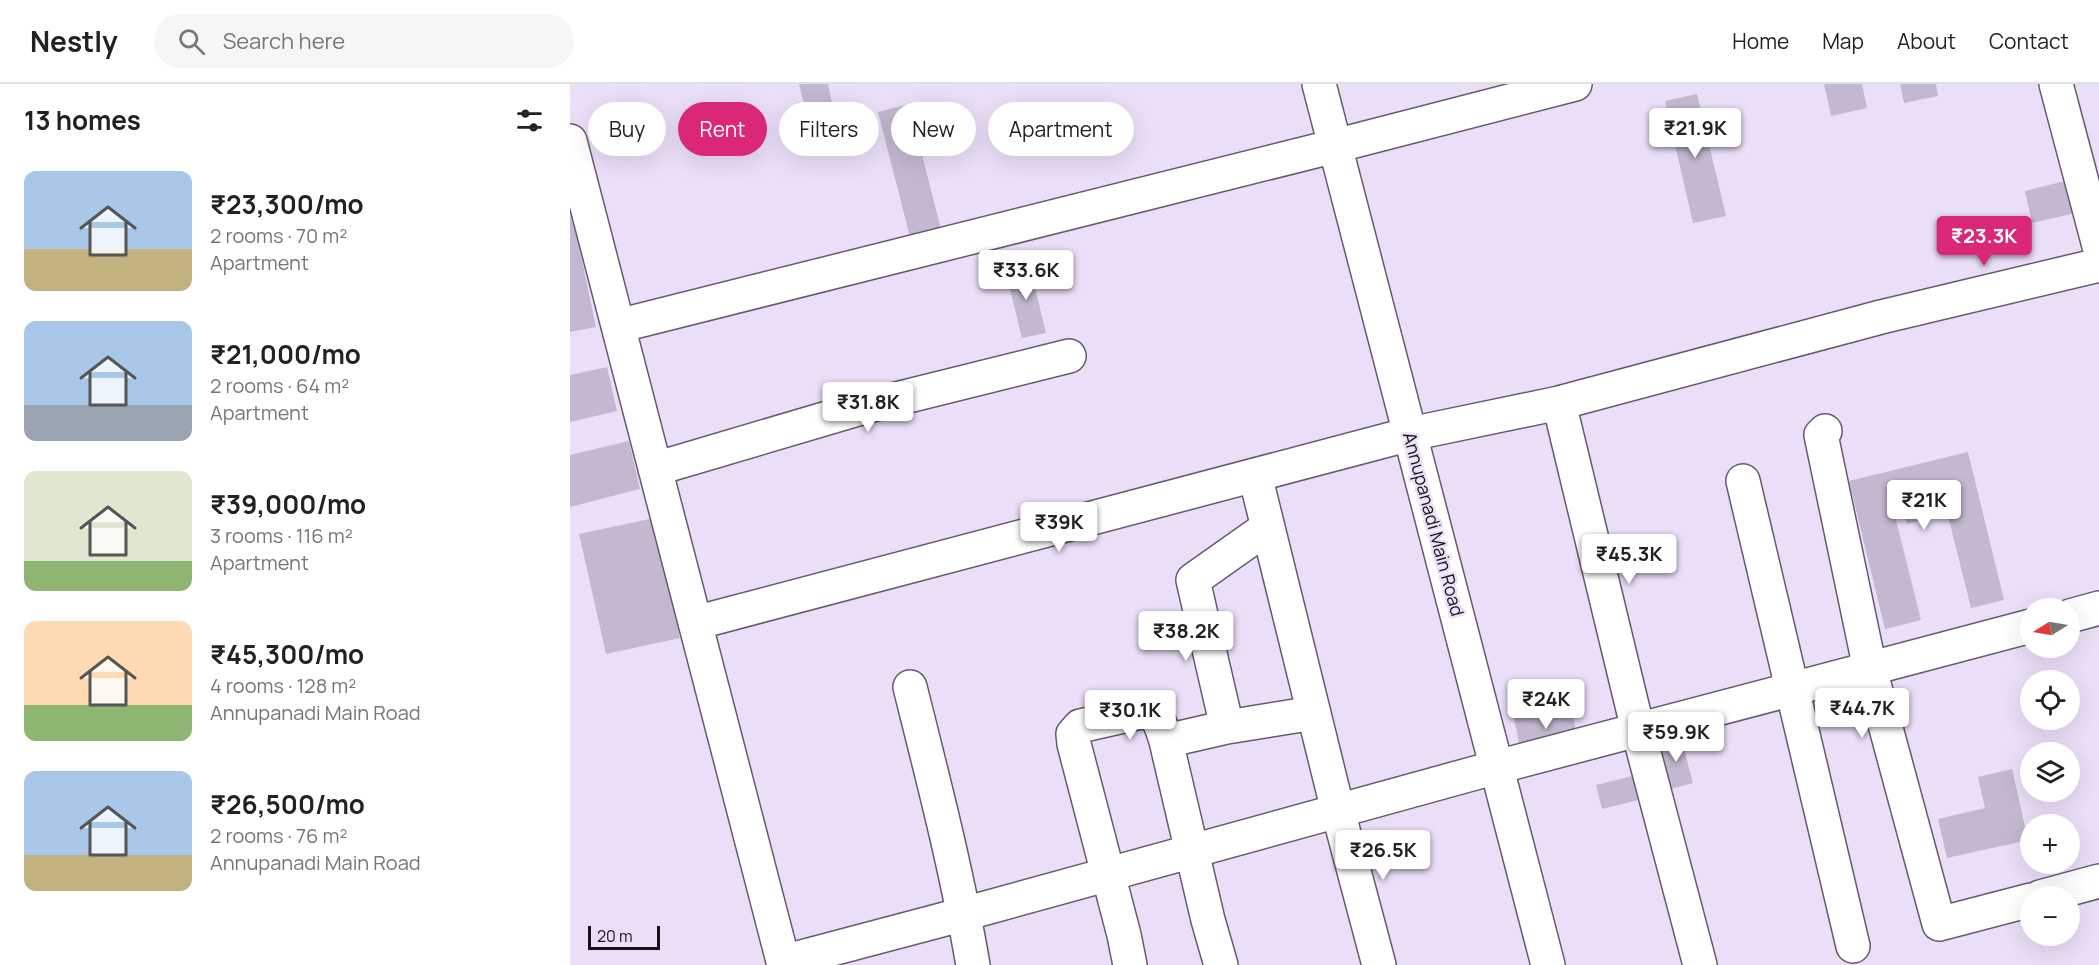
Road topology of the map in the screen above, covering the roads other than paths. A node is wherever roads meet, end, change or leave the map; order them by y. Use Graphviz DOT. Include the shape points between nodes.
graph roads {
  1 [pos="1319,84"];
  2 [pos="1575,84"];
  3 [pos="2056,84"];
  4 [pos="570,141"];
  5 [pos="1335,146"];
  6 [pos="2099,246"];
  7 [pos="2099,265"];
  8 [pos="618,326"];
  9 [pos="1069,356"];
  10 [pos="1559,403"];
  11 [pos="1824,431"];
  12 [pos="1410,434"];
  13 [pos="655,469"];
  14 [pos="1255,475"];
  15 [pos="1743,481"];
  16 [pos="1268,527"];
  17 [pos="2099,609"];
  18 [pos="2080,614"];
  19 [pos="695,623"];
  20 [pos="2020,629"];
  21 [pos="1870,669"];
  22 [pos="910,687"];
  23 [pos="1793,689"];
  24 [pos="1314,713"];
  25 [pos="1227,728"];
  26 [pos="1638,730"];
  27 [pos="1166,741"];
  28 [pos="1497,767"];
  29 [pos="1338,811"];
  30 [pos="1192,850"];
  31 [pos="1108,873"];
  32 [pos="2099,881"];
  33 [pos="2080,886"];
  34 [pos="2020,903"];
  35 [pos="964,914"];
  36 [pos="1853,946"];
  37 [pos="784,963"];
  38 [pos="973,965"];
  39 [pos="1130,965"];
  40 [pos="1221,965"];
  41 [pos="1379,965"];
  42 [pos="1548,965"];
  43 [pos="1700,965"];
  1 -- 5 [label="street, Annupanadi Main Road"];
  2 -- 5 [label="street"];
  3 -- 6 [label="street"];
  4 -- 8 [label="street"];
  5 -- 8 [label="street"];
  5 -- 12 [label="street, Annupanadi Main Road"];
  7 -- 10 [label="street" via="1881,317"];
  8 -- 13 [label="street"];
  9 -- 13 [label="street" via="868,406"];
  10 -- 12 [label="street"];
  10 -- 26 [label="street"];
  11 -- 21 [label="street" via="1821,435"];
  12 -- 14 [label="street"];
  12 -- 28 [label="street, Annupanadi Main Road"];
  13 -- 19 [label="street"];
  14 -- 16 [label="street"];
  14 -- 19 [label="street"];
  15 -- 23 [label="street"];
  16 -- 24 [label="street"];
  16 -- 25 [label="street" via="1193,580"];
  17 -- 18 [label="street"];
  19 -- 37 [label="street"];
  20 -- 21 [label="street"];
  21 -- 23 [label="street"];
  21 -- 34 [label="street" via="1939,924"];
  22 -- 35 [label="street"];
  23 -- 26 [label="street"];
  23 -- 36 [label="street"];
  24 -- 25 [label="street"];
  24 -- 29 [label="street"];
  25 -- 27 [label="street"];
  26 -- 28 [label="street"];
  26 -- 43 [label="street"];
  27 -- 30 [label="street"];
  27 -- 31 [label="street" via="1153,712 1146,711 1080,726 1073,734"];
  28 -- 29 [label="street"];
  28 -- 42 [label="street, Annupanadi Main Road"];
  29 -- 30 [label="street"];
  29 -- 41 [label="street"];
  30 -- 31 [label="street"];
  30 -- 40 [label="street"];
  31 -- 35 [label="street"];
  31 -- 39 [label="street"];
  32 -- 33 [label="street"];
  35 -- 37 [label="street"];
  35 -- 38 [label="street"];
}
